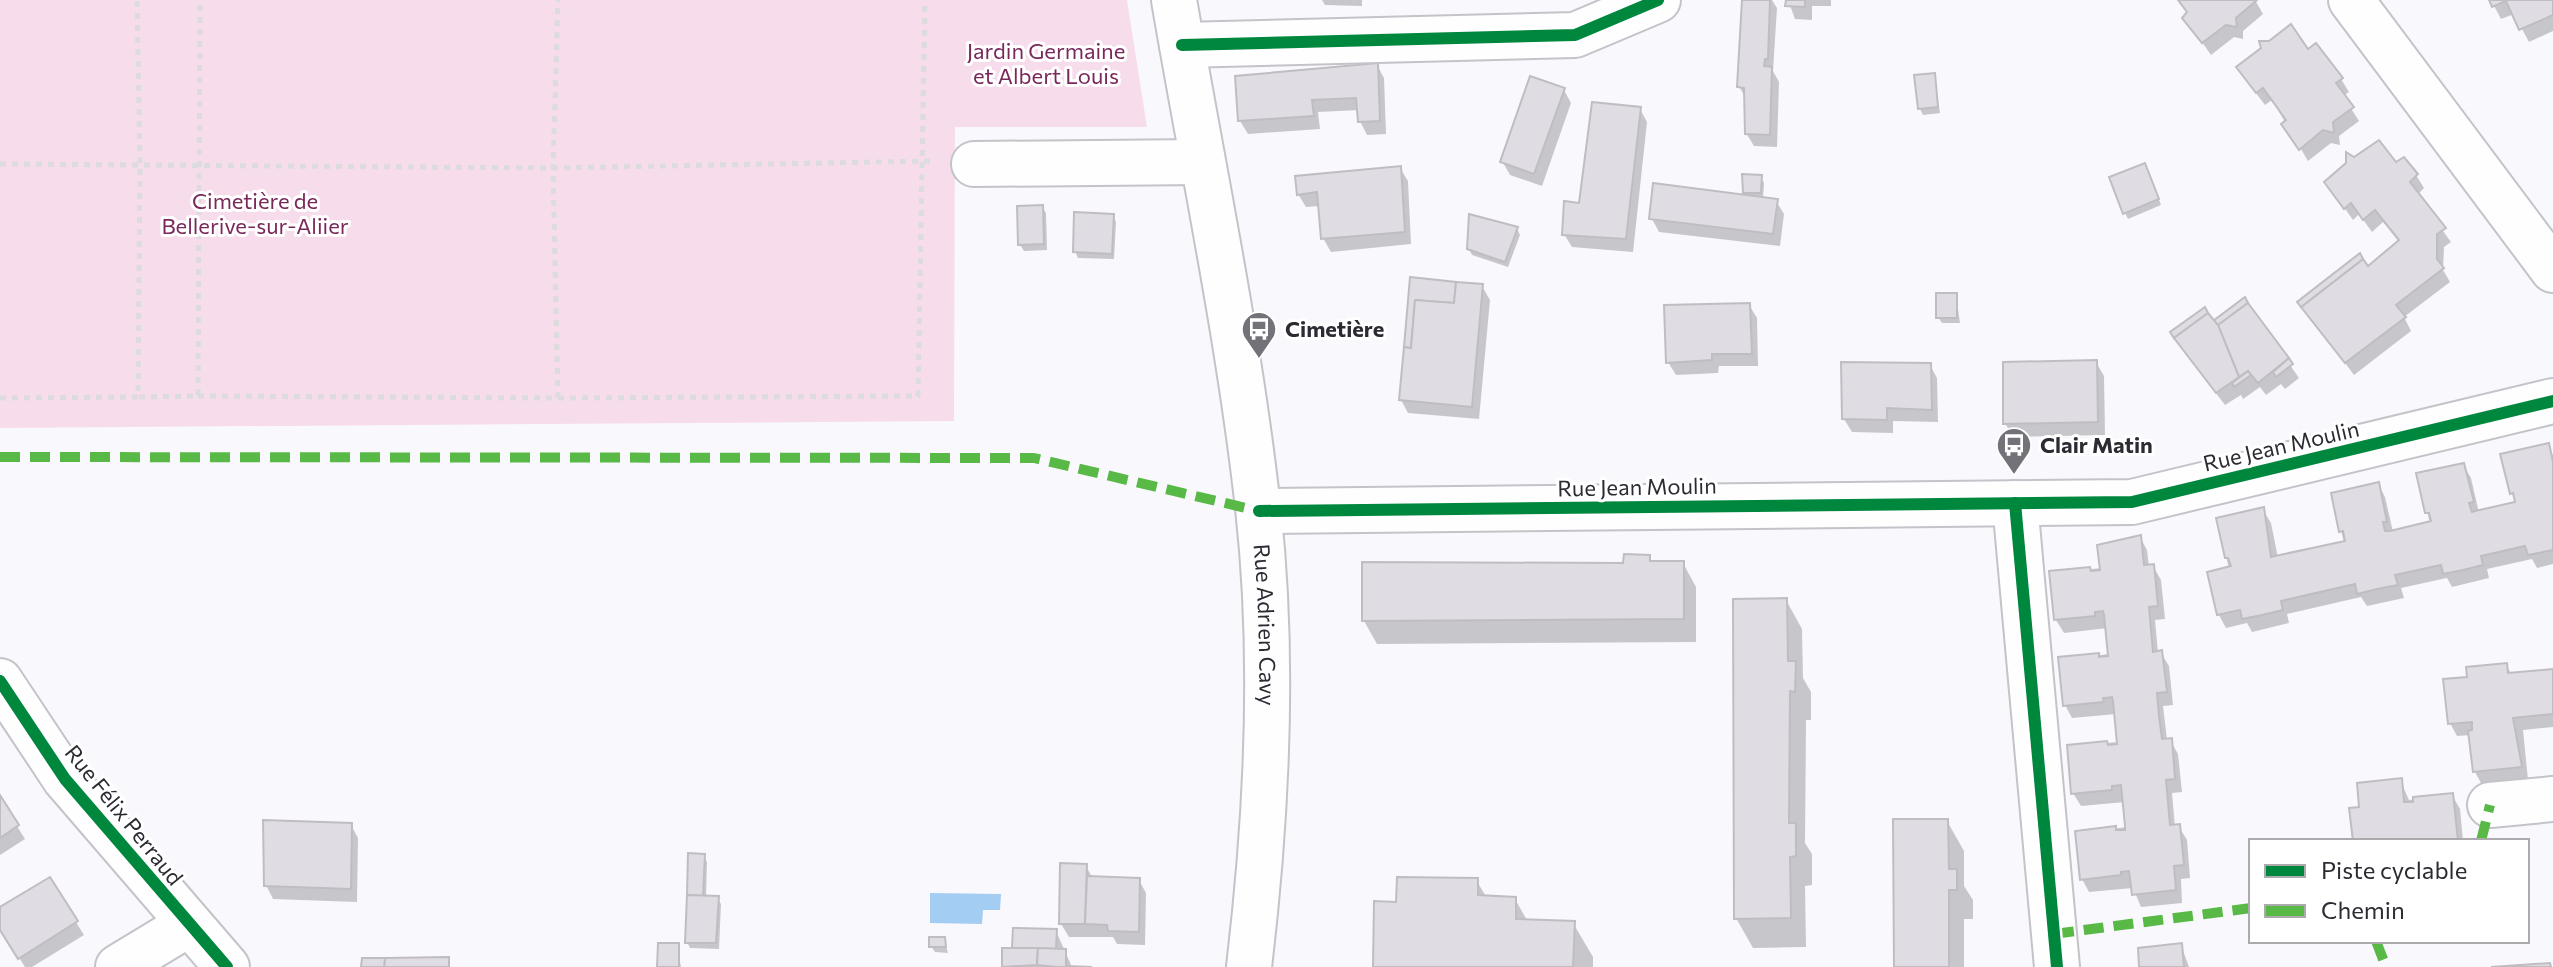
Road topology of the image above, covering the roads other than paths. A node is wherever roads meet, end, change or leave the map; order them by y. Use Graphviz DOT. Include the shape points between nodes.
graph roads {
  1 [pos="1174,0"];
  2 [pos="1658,0"];
  3 [pos="2351,0"];
  4 [pos="1182,45"];
  5 [pos="1202,162"];
  6 [pos="974,164"];
  7 [pos="2553,270"];
  8 [pos="2553,401"];
  9 [pos="2015,503"];
  10 [pos="1259,511"];
  11 [pos="0,681"];
  12 [pos="2553,799"];
  13 [pos="2490,805"];
  14 [pos="189,924"];
  15 [pos="118,967"];
  16 [pos="227,967"];
  17 [pos="1249,967"];
  18 [pos="2057,967"];
  1 -- 4 [label="street, Rue Adrien Cavy"];
  2 -- 4 [label="street" via="1575,35"];
  3 -- 7 [label="street"];
  4 -- 5 [label="street, Rue Adrien Cavy"];
  5 -- 6 [label="street"];
  5 -- 10 [label="street, Rue Adrien Cavy"];
  8 -- 9 [label="street, Rue Jean Moulin" via="2132,502"];
  9 -- 10 [label="street, Rue Jean Moulin"];
  9 -- 18 [label="street"];
  10 -- 17 [label="street, Rue Adrien Cavy" via="1266,695 1264,818"];
  11 -- 14 [label="street, Rue Félix Perraud" via="65,779"];
  12 -- 13 [label="street"];
  14 -- 15 [label="street"];
  14 -- 16 [label="street, Rue Félix Perraud"];
}
